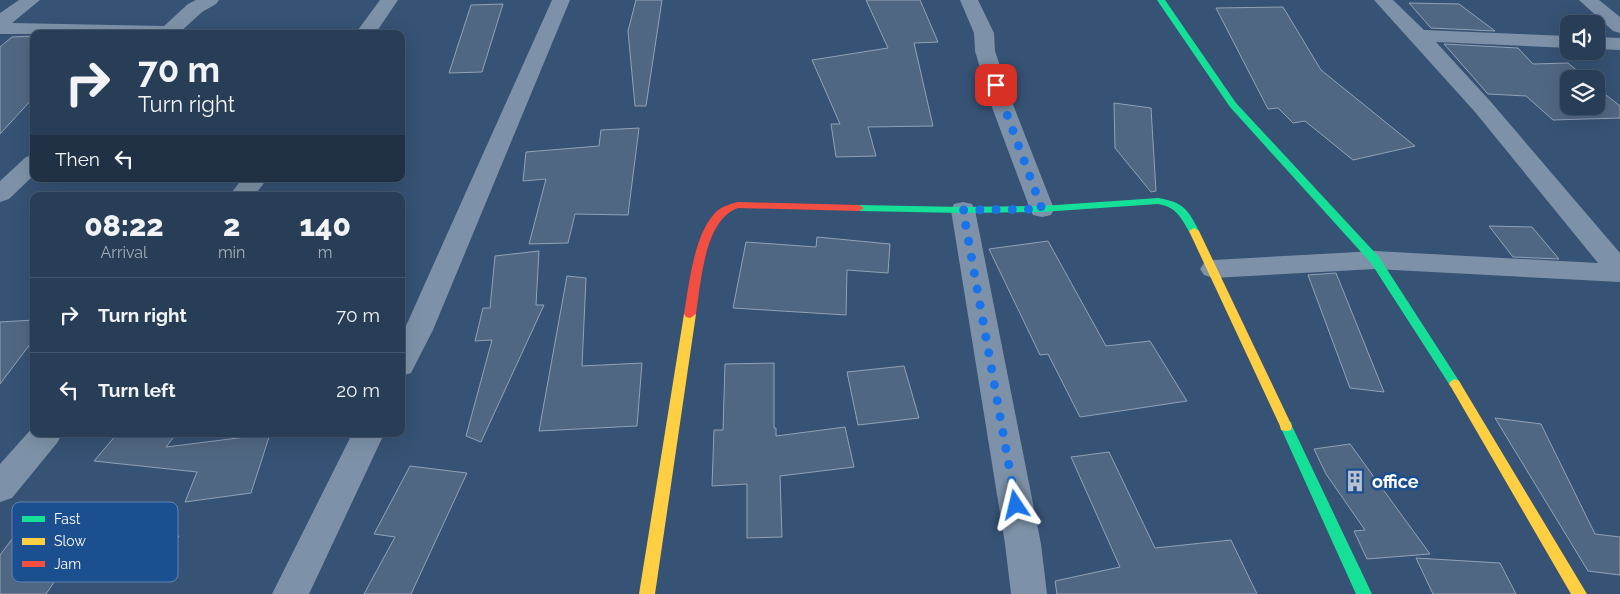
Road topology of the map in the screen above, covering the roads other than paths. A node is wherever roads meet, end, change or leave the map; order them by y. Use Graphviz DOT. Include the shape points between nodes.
graph roads {
  1 [pos="31,0"];
  2 [pos="210,0"];
  3 [pos="389,0"];
  4 [pos="561,0"];
  5 [pos="969,0"];
  6 [pos="1161,0"];
  7 [pos="1384,0"];
  8 [pos="1588,0"];
  9 [pos="0,22"];
  10 [pos="1620,27"];
  11 [pos="0,28"];
  12 [pos="67,30"];
  13 [pos="171,30"];
  14 [pos="368,30"];
  15 [pos="1419,36"];
  16 [pos="1560,42"];
  17 [pos="1605,43"];
  18 [pos="1620,44"];
  19 [pos="30,166"];
  20 [pos="253,182"];
  21 [pos="244,192"];
  22 [pos="0,194"];
  23 [pos="1042,209"];
  24 [pos="963,210"];
  25 [pos="1375,260"];
  26 [pos="1213,269"];
  27 [pos="1620,272"];
  28 [pos="405,357"];
  29 [pos="43,437"];
  30 [pos="367,437"];
  31 [pos="0,488"];
  32 [pos="290,594"];
  33 [pos="647,594"];
  34 [pos="1029,594"];
  35 [pos="1364,594"];
  36 [pos="1580,594"];
  1 -- 9 [label="street"];
  2 -- 13 [label="street" via="195,8"];
  3 -- 14 [label="street"];
  4 -- 28 [label="street"];
  5 -- 23 [label="street" via="984,33 985,51 1001,102"];
  6 -- 25 [label="street" via="1233,106"];
  7 -- 15 [label="street"];
  8 -- 10 [label="street"];
  11 -- 12 [label="street"];
  15 -- 16 [label="street"];
  15 -- 27 [label="street" via="1483,107"];
  17 -- 18 [label="street"];
  19 -- 22 [label="street"];
  20 -- 21 [label="street"];
  23 -- 24 [label="street"];
  23 -- 26 [label="street" via="1173,202 1184,211"];
  24 -- 33 [label="street" via="738,205 716,217 698,270"];
  24 -- 34 [label="street" via="1023,544"];
  25 -- 26 [label="street"];
  25 -- 27 [label="street"];
  25 -- 36 [label="street" via="1444,366"];
  26 -- 35 [label="street"];
  29 -- 31 [label="street"];
  30 -- 32 [label="street"];
}
